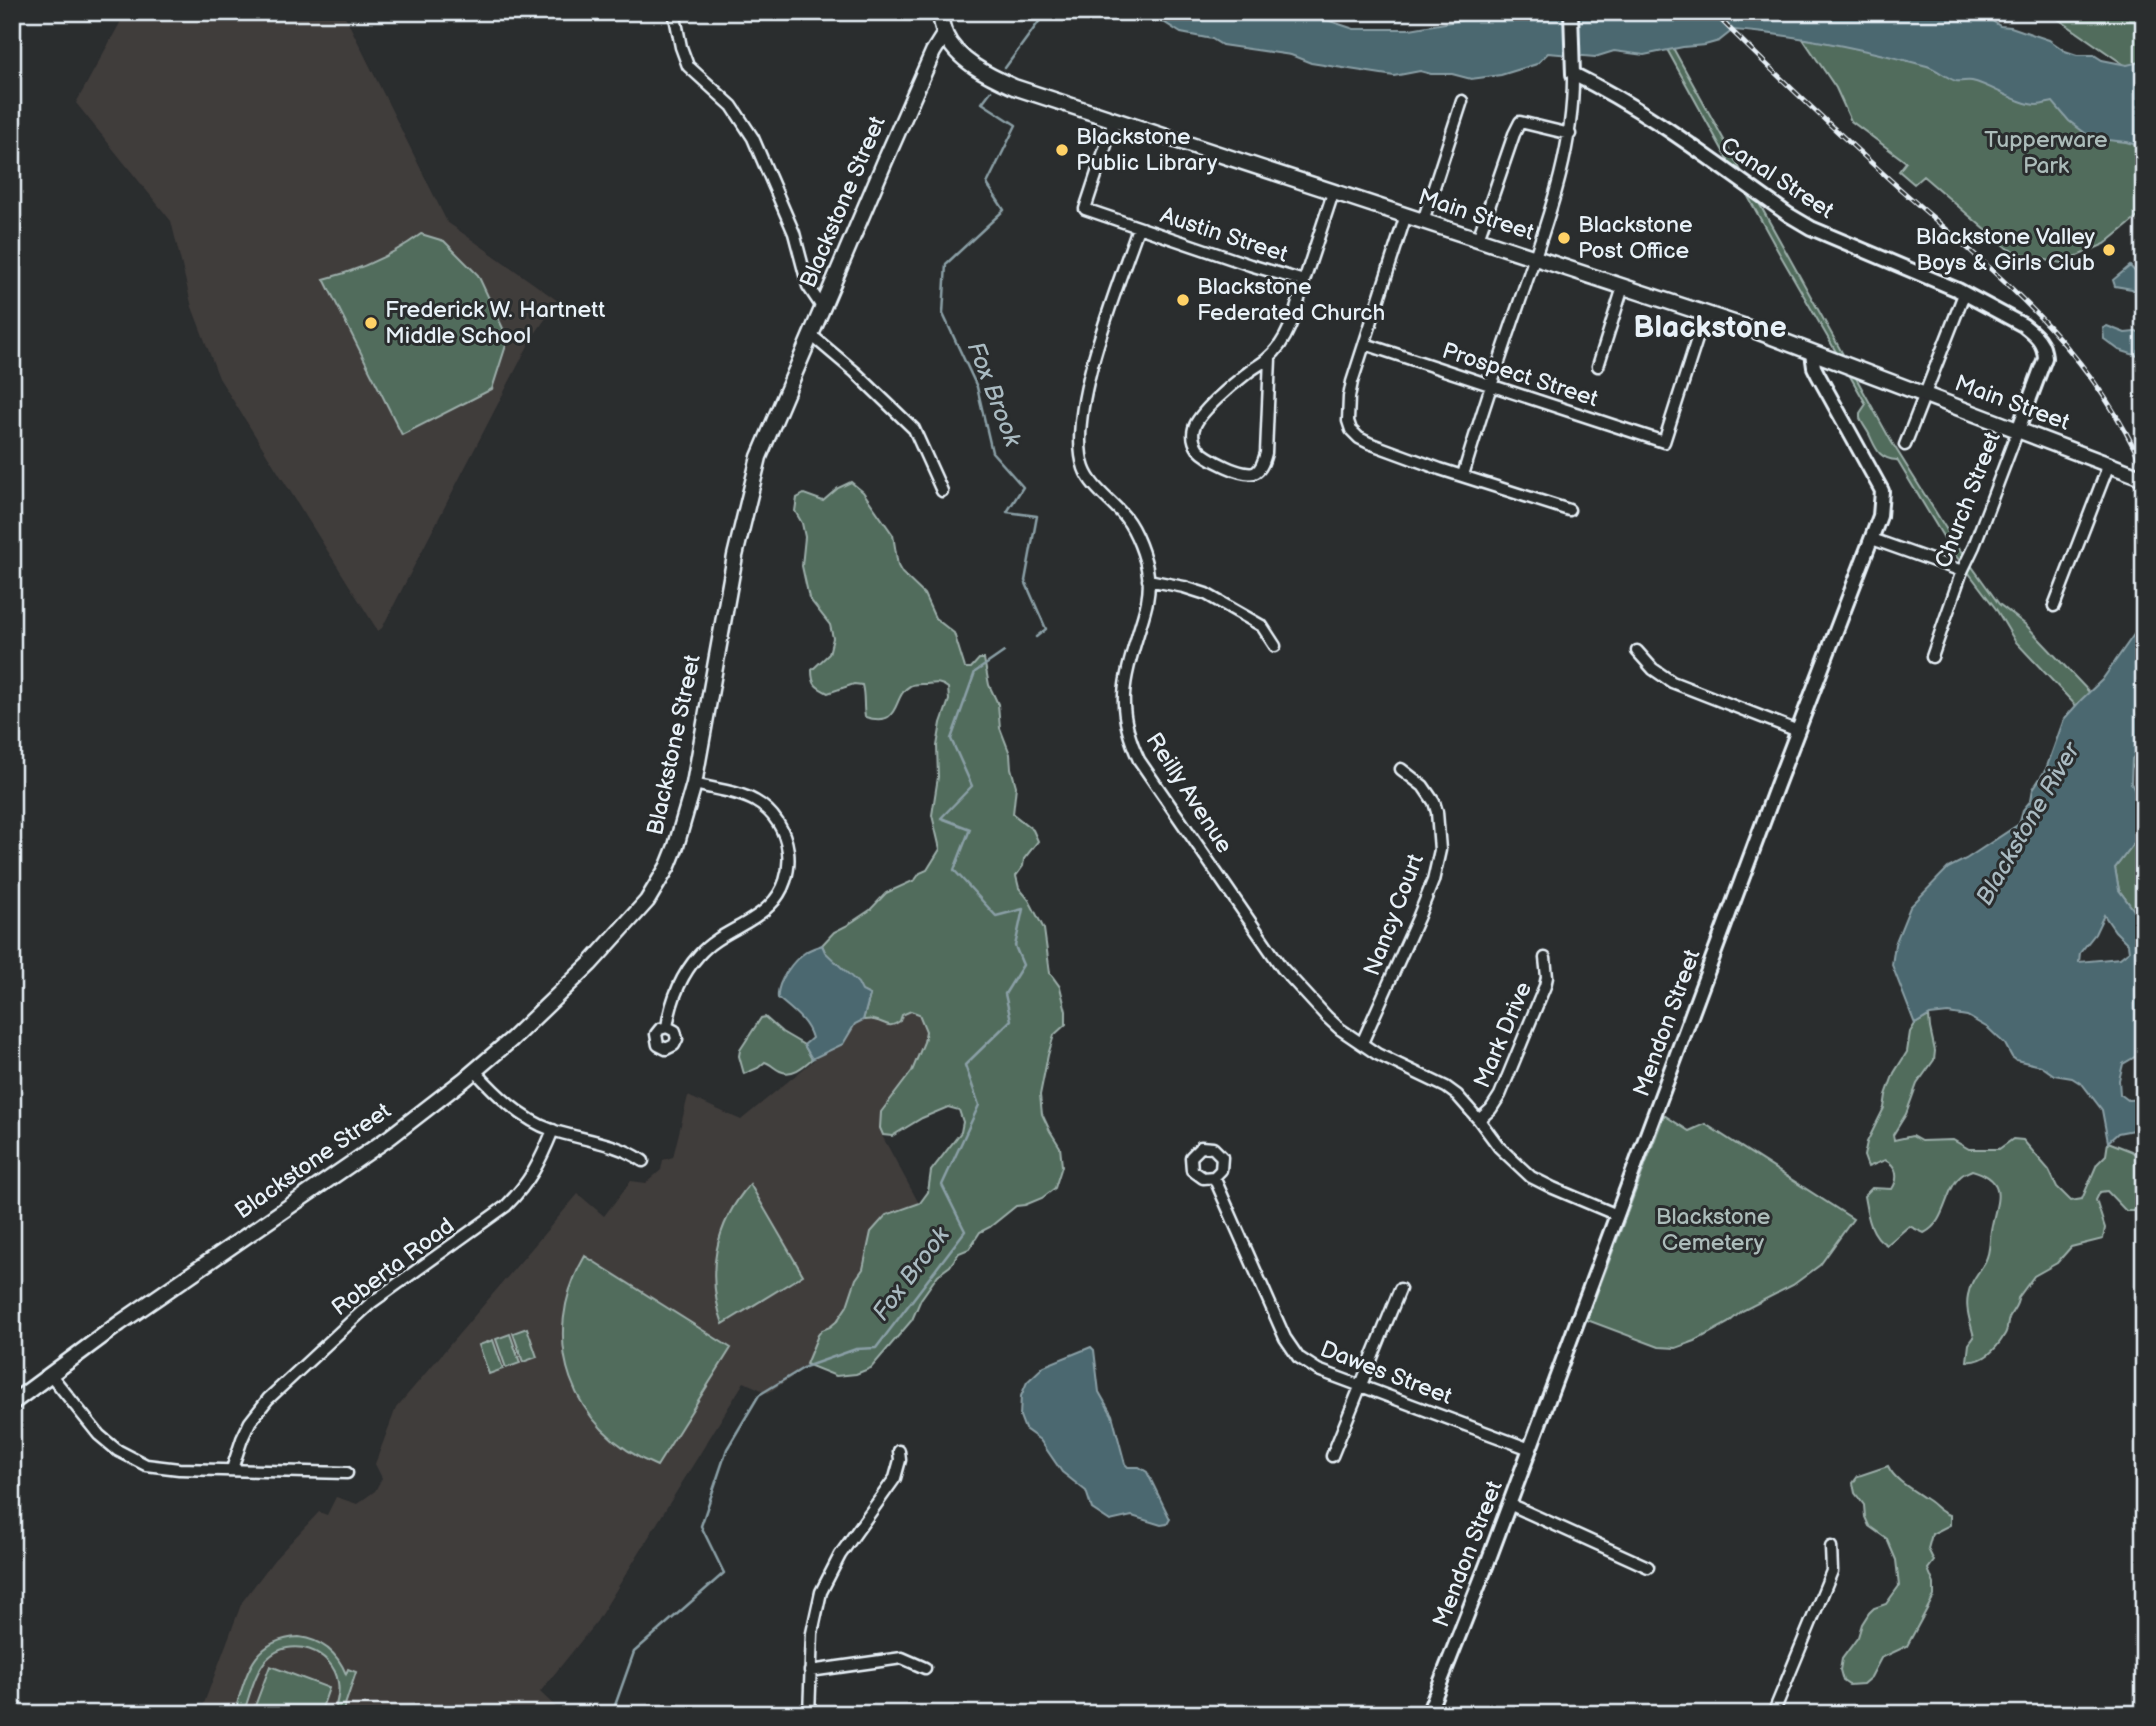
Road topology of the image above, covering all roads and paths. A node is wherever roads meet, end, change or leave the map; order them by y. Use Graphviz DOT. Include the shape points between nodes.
graph roads {
  1 [pos="674,12"];
  2 [pos="939,12"];
  3 [pos="1571,12"];
  4 [pos="945,33"];
  5 [pos="1573,69"];
  6 [pos="1461,101"];
  7 [pos="1114,121"];
  8 [pos="1570,134"];
  9 [pos="1333,193"];
  10 [pos="1406,215"];
  11 [pos="1423,221"];
  12 [pos="1138,228"];
  13 [pos="1478,239"];
  14 [pos="1534,257"];
  15 [pos="1304,281"];
  16 [pos="1623,287"];
  17 [pos="1964,294"];
  18 [pos="822,307"];
  19 [pos="1706,314"];
  20 [pos="810,334"];
  21 [pos="1365,344"];
  22 [pos="1812,353"];
  23 [pos="1270,358"];
  24 [pos="2045,358"];
  25 [pos="1598,366"];
  26 [pos="1491,385"];
  27 [pos="1925,395"];
  28 [pos="2018,430"];
  29 [pos="1905,445"];
  30 [pos="2109,464"];
  31 [pos="1463,475"];
  32 [pos="2141,477"];
  33 [pos="942,491"];
  34 [pos="1569,510"];
  35 [pos="1872,539"];
  36 [pos="1962,571"];
  37 [pos="1148,580"];
  38 [pos="2054,606"];
  39 [pos="1275,646"];
  40 [pos="1637,651"];
  41 [pos="1932,657"];
  42 [pos="1798,731"];
  43 [pos="1401,769"];
  44 [pos="694,784"];
  45 [pos="1545,958"];
  46 [pos="667,1027"];
  47 [pos="1362,1044"];
  48 [pos="475,1071"];
  49 [pos="1479,1119"];
  50 [pos="553,1130"];
  51 [pos="643,1161"];
  52 [pos="1214,1177"];
  53 [pos="1617,1215"];
  54 [pos="1400,1289"];
  55 [pos="50,1374"];
  56 [pos="1361,1386"];
  57 [pos="12,1403"];
  58 [pos="1530,1449"];
  59 [pos="899,1451"];
  60 [pos="1332,1456"];
  61 [pos="232,1469"];
  62 [pos="347,1473"];
  63 [pos="1510,1504"];
  64 [pos="1832,1547"];
  65 [pos="1648,1567"];
  66 [pos="925,1668"];
  67 [pos="810,1671"];
  68 [pos="809,1714"];
  69 [pos="1428,1714"];
  70 [pos="1773,1714"];
  1 -- 18 [label="street" via="688,66 732,106 753,138 794,233 808,286"];
  2 -- 4 [label="main road, Main Street"];
  3 -- 5 [label="street"];
  4 -- 7 [label="main road, Main Street" via="967,61 991,76"];
  4 -- 18 [label="main road, Blackstone Street"];
  5 -- 8 [label="street"];
  5 -- 17 [label="street, Canal Street" via="1823,235"];
  6 -- 11 [label="street"];
  7 -- 9 [label="main road, Main Street"];
  7 -- 12 [label="street, Austin Street" via="1085,209"];
  8 -- 13 [label="street" via="1520,122"];
  8 -- 14 [label="street"];
  9 -- 10 [label="main road, Main Street"];
  9 -- 15 [label="street, Austin Street"];
  10 -- 11 [label="main road, Main Street"];
  10 -- 21 [label="street"];
  11 -- 13 [label="main road, Main Street"];
  12 -- 15 [label="street, Austin Street"];
  12 -- 37 [label="street, Reilly Avenue" via="1093,363 1080,444 1088,477 1132,530"];
  13 -- 14 [label="main road, Main Street"];
  14 -- 16 [label="main road, Main Street"];
  14 -- 26 [label="street"];
  15 -- 23 [label="street" via="1293,318"];
  16 -- 19 [label="main road, Main Street"];
  16 -- 25 [label="street"];
  17 -- 24 [label="street, Canal Street" via="2024,325 2045,348"];
  17 -- 27 [label="street"];
  18 -- 20 [label="main road, Blackstone Street"];
  19 -- 22 [label="main road, Main Street"];
  19 -- 26 [label="street, Prospect Street" via="1664,442"];
  20 -- 33 [label="street" via="914,429"];
  20 -- 44 [label="main road, Blackstone Street" via="753,477"];
  21 -- 26 [label="street, Prospect Street"];
  21 -- 31 [label="street" via="1349,397 1351,430 1369,443"];
  22 -- 27 [label="main road, Main Street"];
  22 -- 35 [label="street, Mendon Street" via="1818,375 1882,491"];
  23 -- 23 [label="street" via="1247,373 1195,427 1199,450 1248,474 1261,467 1266,453"];
  24 -- 28 [label="street, Church Street"];
  26 -- 31 [label="street"];
  27 -- 28 [label="main road, Main Street"];
  27 -- 29 [label="street"];
  28 -- 30 [label="main road, Main Street"];
  28 -- 36 [label="street, Church Street"];
  30 -- 32 [label="main road, Main Street"];
  30 -- 38 [label="street"];
  31 -- 34 [label="street"];
  35 -- 36 [label="street"];
  35 -- 42 [label="street, Mendon Street"];
  36 -- 41 [label="street, Church Street"];
  37 -- 39 [label="street" via="1206,594 1262,626"];
  37 -- 47 [label="street, Reilly Avenue" via="1145,611 1126,675 1124,714 1132,744 1282,968 1327,1017"];
  40 -- 42 [label="street" via="1672,682"];
  42 -- 53 [label="street, Mendon Street"];
  43 -- 47 [label="street, Nancy Court" via="1423,786 1434,802 1440,850 1433,881"];
  44 -- 46 [label="street" via="759,803 774,816 783,833 789,863 778,896 699,954 682,978"];
  44 -- 48 [label="main road, Blackstone Street" via="677,846 647,901 590,964"];
  45 -- 49 [label="street, Mark Drive" via="1545,986 1500,1095"];
  47 -- 49 [label="street, Reilly Avenue" via="1446,1087"];
  48 -- 50 [label="street" via="518,1111"];
  48 -- 55 [label="main road, Blackstone Street" via="382,1143"];
  49 -- 53 [label="street, Reilly Avenue" via="1499,1147 1531,1177"];
  50 -- 51 [label="street" via="623,1149"];
  50 -- 61 [label="street, Roberta Road" via="536,1169 506,1206 371,1303 268,1399 250,1422"];
  52 -- 56 [label="street, Dawes Street" via="1293,1352 1310,1365"];
  53 -- 58 [label="street, Mendon Street"];
  54 -- 56 [label="street"];
  55 -- 57 [label="main road, Blackstone Street"];
  55 -- 61 [label="street" via="99,1435 136,1461 168,1469"];
  56 -- 58 [label="street, Dawes Street"];
  56 -- 60 [label="street"];
  58 -- 63 [label="street, Mendon Street"];
  59 -- 67 [label="street" via="895,1478 840,1555 821,1591"];
  61 -- 62 [label="street"];
  63 -- 65 [label="street"];
  63 -- 69 [label="street, Mendon Street"];
  64 -- 70 [label="street" via="1832,1571"];
  66 -- 67 [label="street" via="895,1659"];
  67 -- 68 [label="street"];
}
